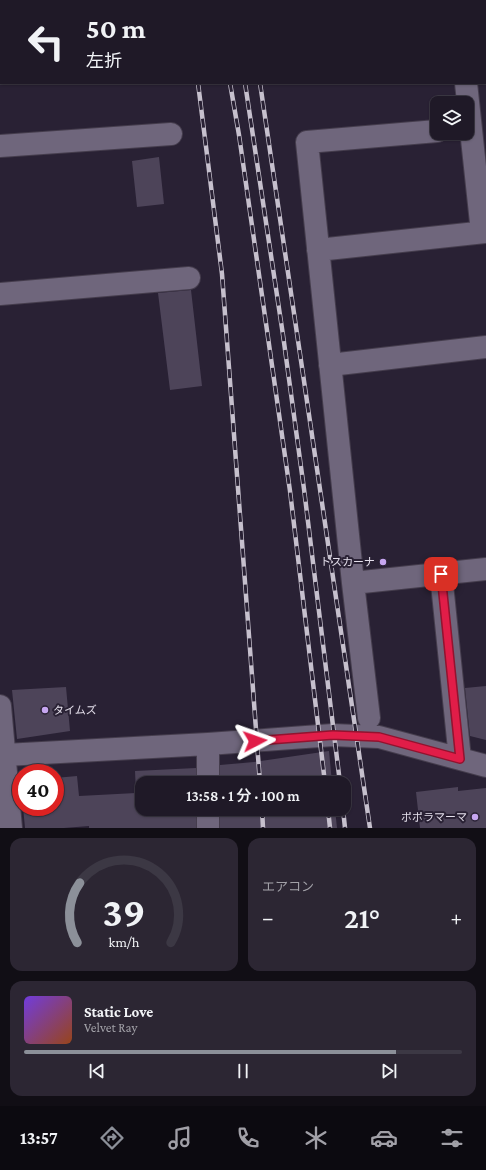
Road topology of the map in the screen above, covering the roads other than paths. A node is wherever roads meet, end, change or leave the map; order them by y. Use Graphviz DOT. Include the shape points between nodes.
graph roads {
  1 [pos="466,84"];
  2 [pos="475,127"];
  3 [pos="430,132"];
  4 [pos="171,134"];
  5 [pos="0,146"];
  6 [pos="484,232"];
  7 [pos="318,250"];
  8 [pos="189,278"];
  9 [pos="0,294"];
  10 [pos="486,347"];
  11 [pos="330,365"];
  12 [pos="486,569"];
  13 [pos="441,574"];
  14 [pos="353,583"];
  15 [pos="0,706"];
  16 [pos="369,718"];
  17 [pos="208,744"];
  18 [pos="3,756"];
  19 [pos="460,759"];
  20 [pos="486,766"];
  21 [pos="208,776"];
  22 [pos="208,816"];
  23 [pos="11,828"];
  24 [pos="208,828"];
  1 -- 2 [label="street"];
  2 -- 6 [label="street"];
  3 -- 7 [label="street" via="307,142"];
  4 -- 5 [label="street"];
  6 -- 7 [label="street"];
  7 -- 11 [label="street"];
  8 -- 9 [label="street"];
  10 -- 11 [label="street"];
  11 -- 14 [label="street"];
  12 -- 13 [label="street"];
  13 -- 14 [label="street"];
  13 -- 19 [label="street"];
  14 -- 16 [label="street"];
  15 -- 18 [label="street"];
  17 -- 18 [label="street"];
  17 -- 19 [label="street" via="333,735 379,737"];
  17 -- 21 [label="street"];
  18 -- 23 [label="street"];
  19 -- 20 [label="street"];
  22 -- 24 [label="street"];
}
